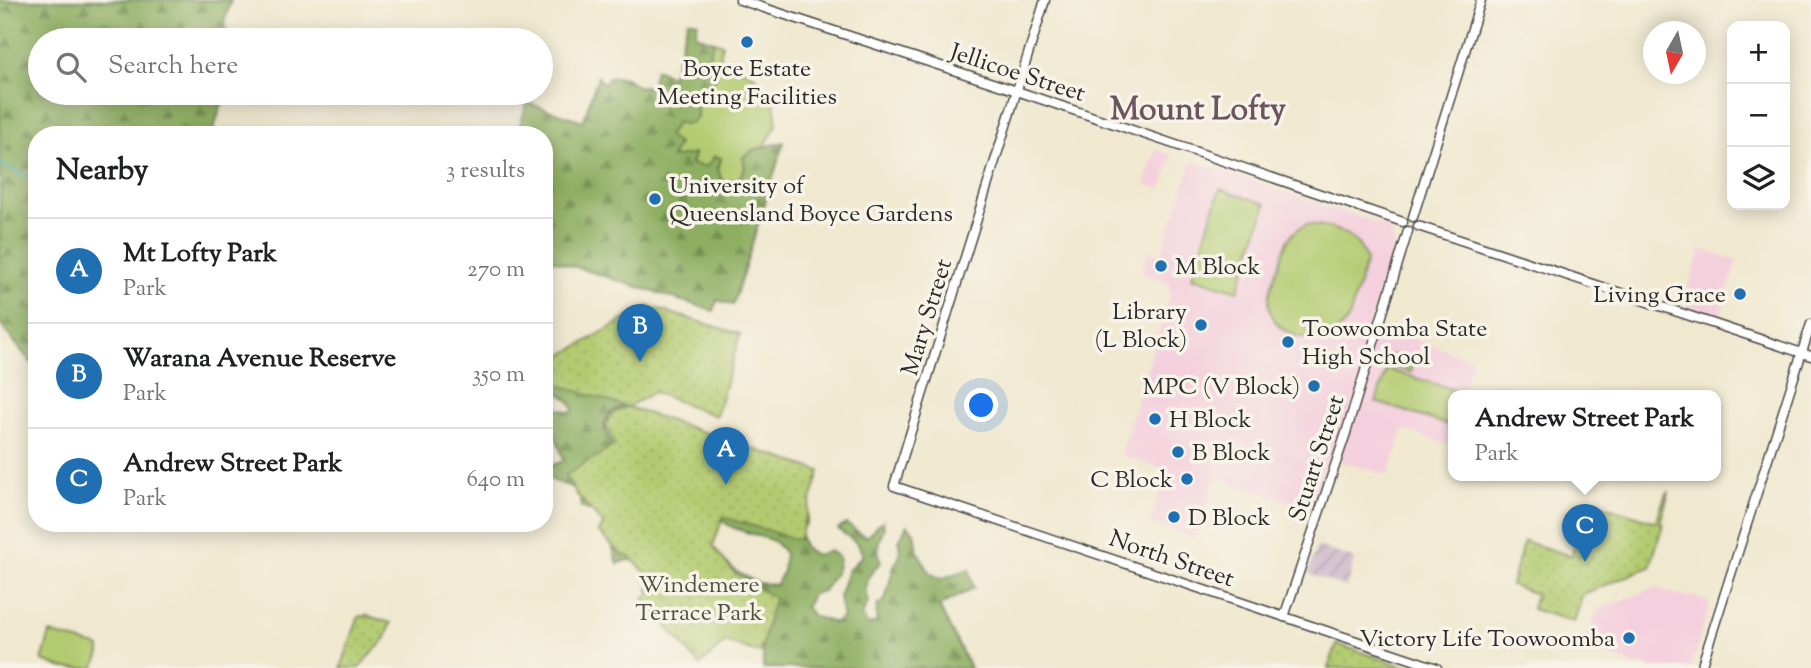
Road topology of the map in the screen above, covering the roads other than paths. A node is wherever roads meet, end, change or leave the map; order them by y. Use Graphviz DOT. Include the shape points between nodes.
graph roads {
  1 [pos="740,0"];
  2 [pos="1045,0"];
  3 [pos="1480,0"];
  4 [pos="1017,91"];
  5 [pos="1413,217"];
  6 [pos="1403,222"];
  7 [pos="1418,226"];
  8 [pos="1408,231"];
  9 [pos="1811,324"];
  10 [pos="1807,354"];
  11 [pos="894,486"];
  12 [pos="1284,617"];
  13 [pos="1437,668"];
  14 [pos="1701,668"];
  1 -- 4 [label="street, Jellicoe Street"];
  2 -- 4 [label="street, Mary Street"];
  3 -- 5 [label="street"];
  4 -- 6 [label="street, Jellicoe Street"];
  4 -- 11 [label="street, Mary Street"];
  5 -- 6 [label="street"];
  5 -- 7 [label="street"];
  6 -- 8 [label="street"];
  7 -- 8 [label="street"];
  7 -- 10 [label="street"];
  8 -- 12 [label="street, Stuart Street"];
  9 -- 10 [label="street"];
  10 -- 14 [label="street"];
  11 -- 12 [label="street, North Street"];
  12 -- 13 [label="street, North Street"];
}
